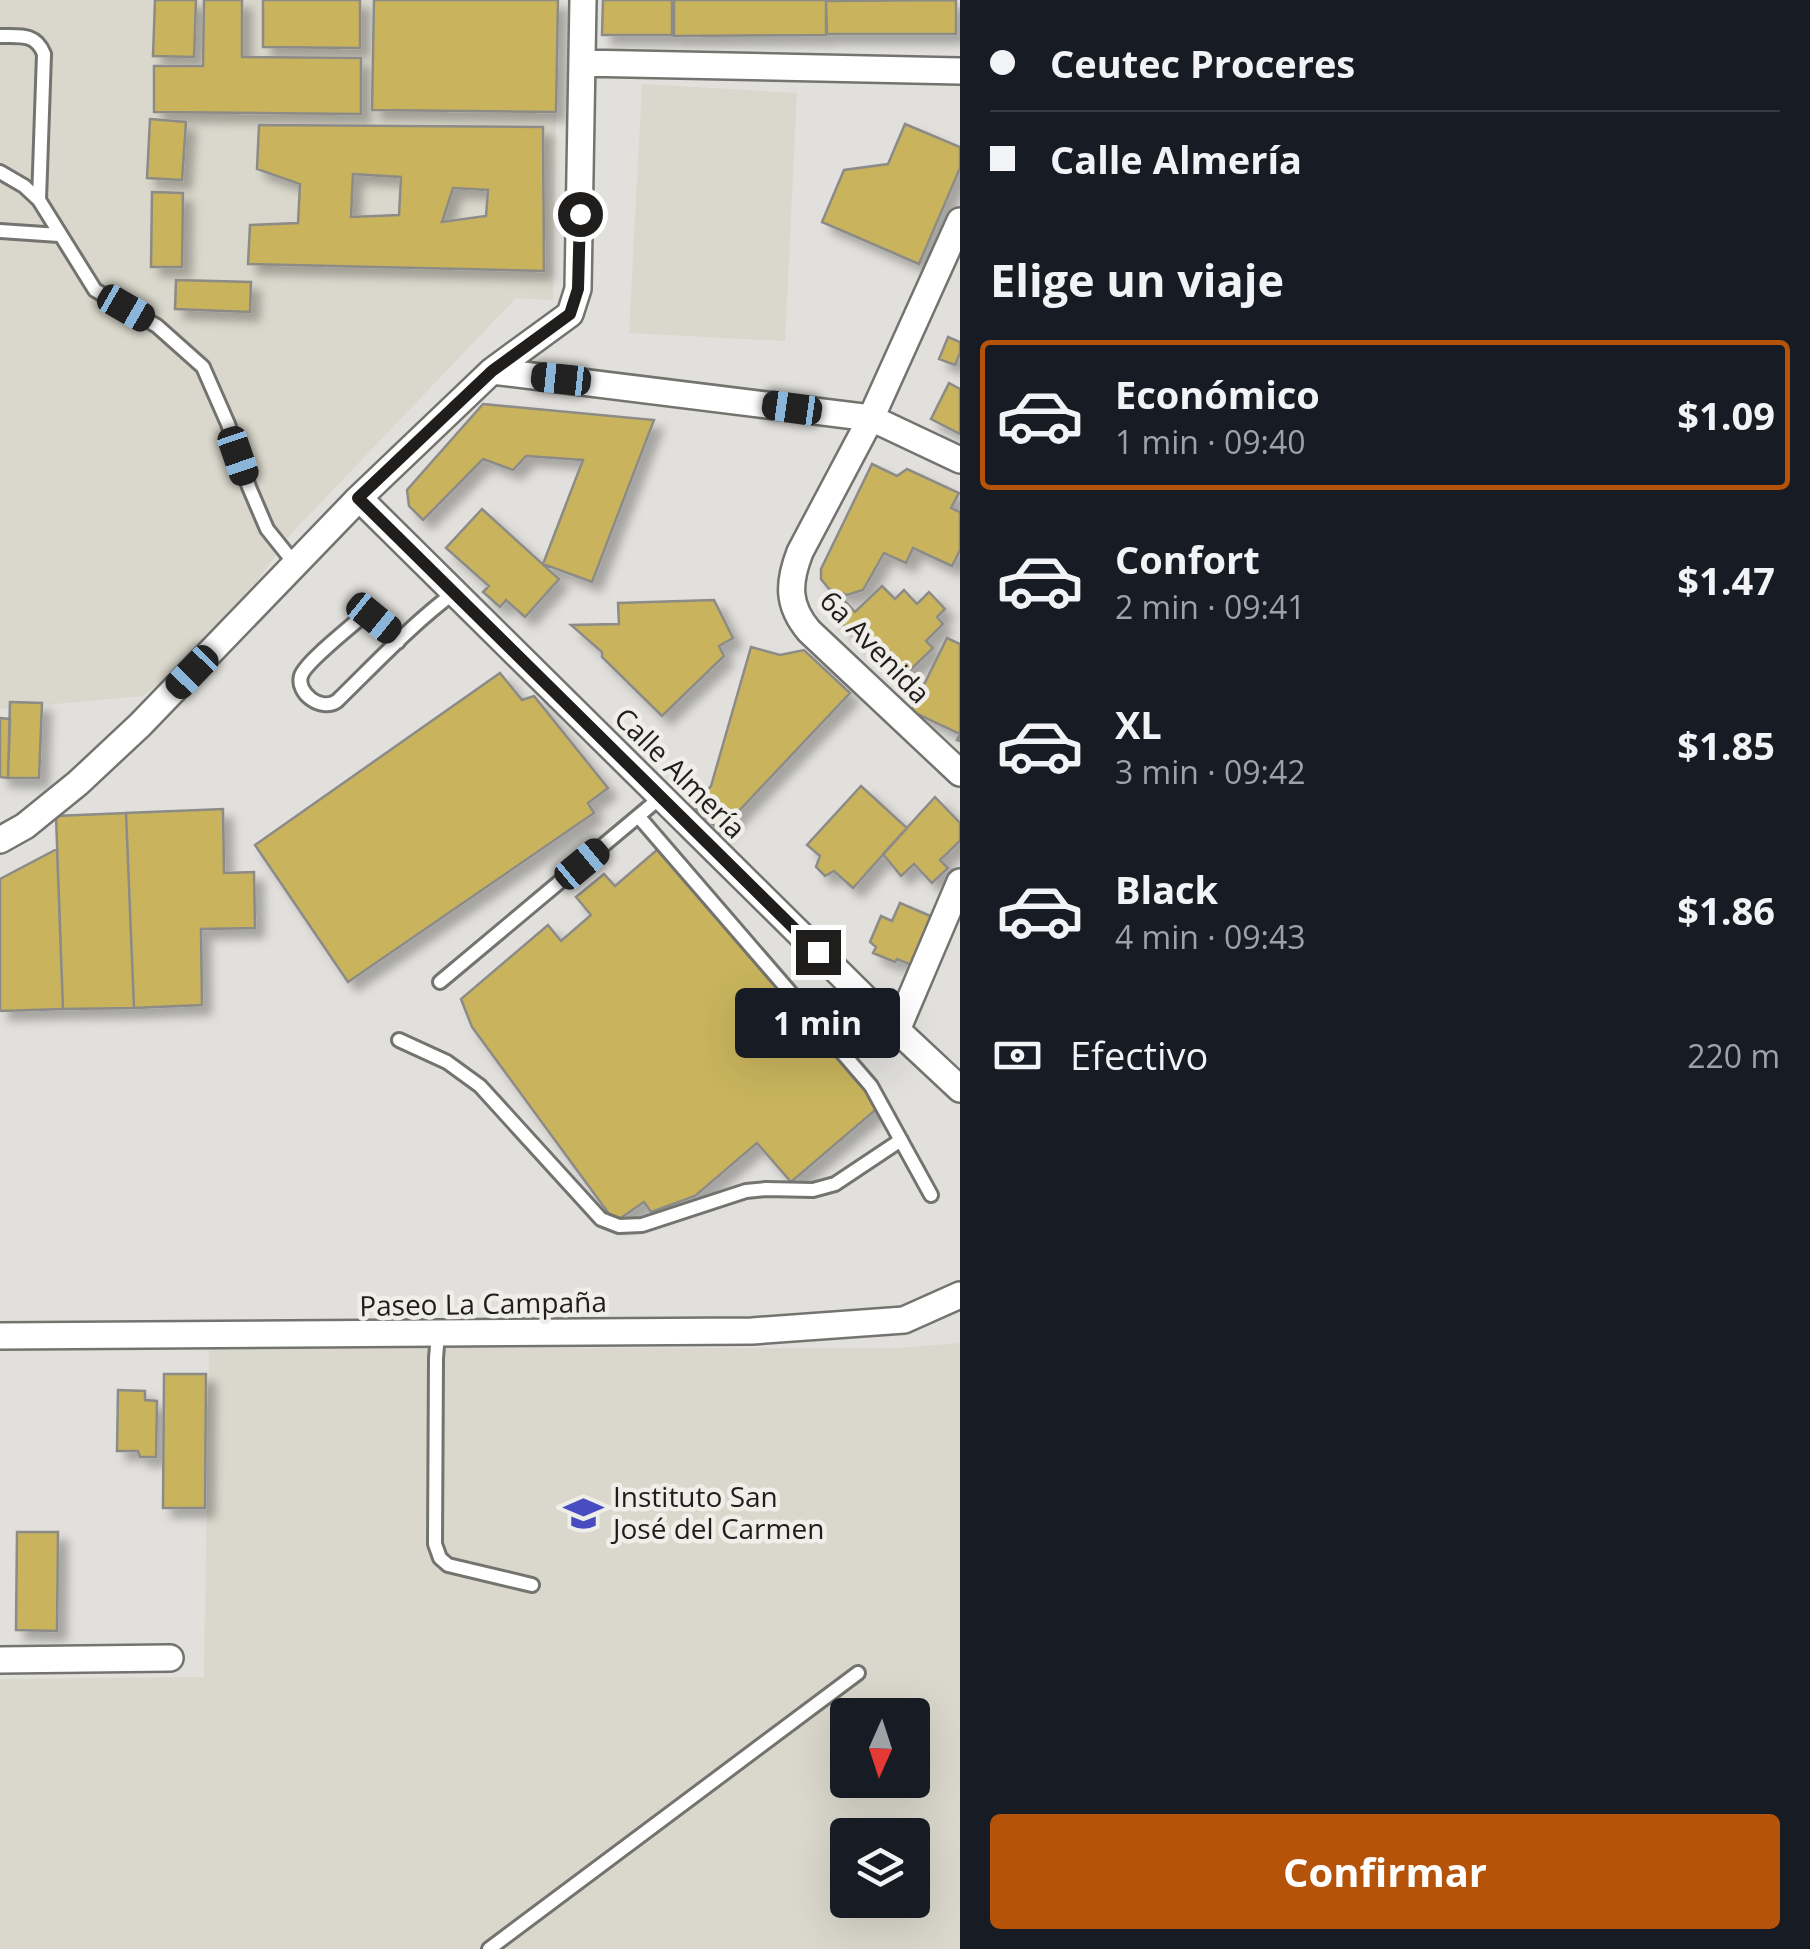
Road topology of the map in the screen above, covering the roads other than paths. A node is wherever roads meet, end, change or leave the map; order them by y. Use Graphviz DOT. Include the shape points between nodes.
graph roads {
  1 [pos="582,0"];
  2 [pos="0,36"];
  3 [pos="582,62"];
  4 [pos="960,71"];
  5 [pos="0,172"];
  6 [pos="39,200"];
  7 [pos="960,221"];
  8 [pos="0,231"];
  9 [pos="59,235"];
  10 [pos="492,371"];
  11 [pos="871,418"];
  12 [pos="960,460"];
  13 [pos="358,498"];
  14 [pos="296,564"];
  15 [pos="455,592"];
  16 [pos="398,642"];
  17 [pos="960,774"];
  18 [pos="662,797"];
  19 [pos="639,817"];
  20 [pos="0,840"];
  21 [pos="960,882"];
  22 [pos="440,982"];
  23 [pos="897,1030"];
  24 [pos="399,1040"];
  25 [pos="960,1089"];
  26 [pos="900,1140"];
  27 [pos="931,1195"];
  28 [pos="960,1295"];
  29 [pos="438,1334"];
  30 [pos="0,1336"];
  31 [pos="532,1585"];
  32 [pos="170,1658"];
  33 [pos="0,1660"];
  34 [pos="858,1673"];
  35 [pos="489,1949"];
  1 -- 3 [label="street"];
  2 -- 6 [label="lane" via="34,38 44,54"];
  3 -- 4 [label="street"];
  3 -- 10 [label="street" via="578,289 570,314"];
  5 -- 6 [label="lane"];
  6 -- 9 [label="lane"];
  7 -- 11 [label="street, 6a Avenida"];
  8 -- 9 [label="lane"];
  9 -- 14 [label="lane" via="94,290 157,326 203,366 267,530"];
  10 -- 11 [label="street"];
  10 -- 13 [label="street"];
  11 -- 12 [label="street"];
  11 -- 17 [label="street, 6a Avenida" via="800,552 792,573 795,615"];
  13 -- 14 [label="street"];
  13 -- 15 [label="street, Calle Almería"];
  14 -- 20 [label="street" via="78,783"];
  15 -- 16 [label="lane"];
  15 -- 18 [label="street, Calle Almería"];
  16 -- 16 [label="lane" via="330,706 300,684 309,664 358,620 374,618"];
  18 -- 19 [label="lane"];
  18 -- 23 [label="street, Calle Almería"];
  19 -- 22 [label="lane"];
  19 -- 26 [label="lane" via="871,1086"];
  21 -- 23 [label="street"];
  23 -- 25 [label="street, Calle Almería"];
  24 -- 26 [label="lane" via="480,1086 601,1218 619,1226 642,1225 746,1191 834,1184"];
  26 -- 27 [label="lane"];
  28 -- 29 [label="street, Paseo La Campaña" via="904,1320 828,1326"];
  29 -- 30 [label="street, Paseo La Campaña"];
  29 -- 31 [label="lane" via="440,1558"];
  32 -- 33 [label="street"];
  34 -- 35 [label="lane"];
}
